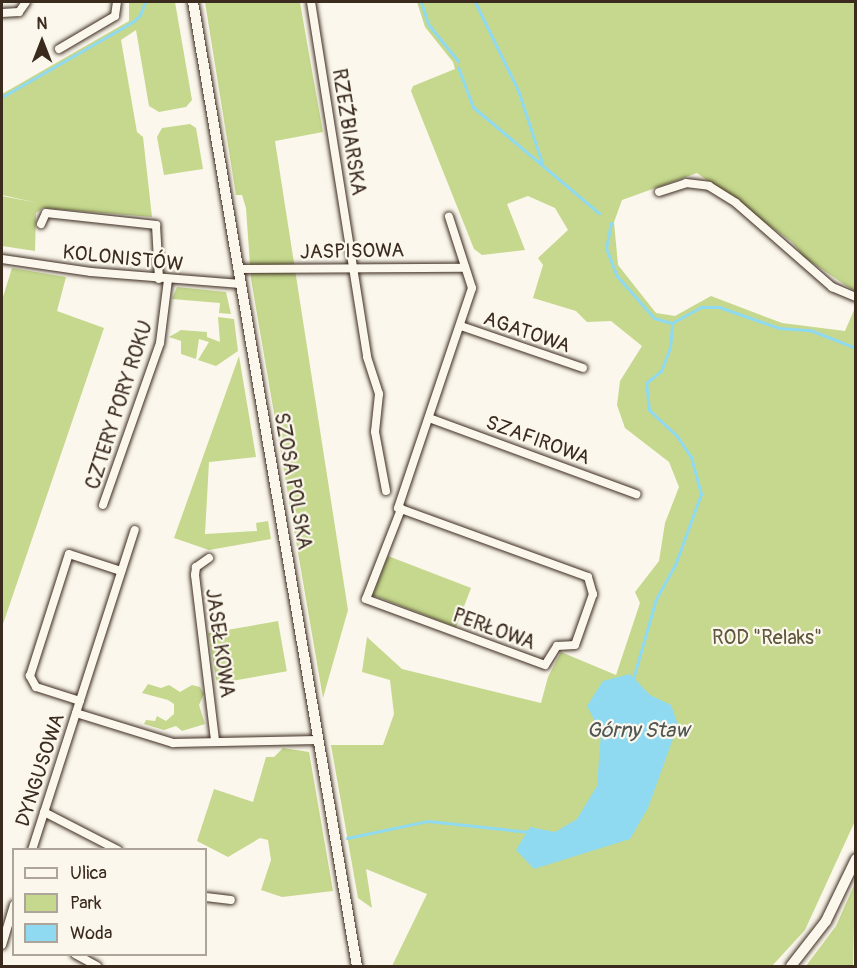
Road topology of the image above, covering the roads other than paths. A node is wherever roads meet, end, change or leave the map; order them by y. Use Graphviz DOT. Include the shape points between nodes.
graph roads {
  1 [pos="26,2"];
  2 [pos="117,2"];
  3 [pos="193,2"];
  4 [pos="311,2"];
  5 [pos="2,13"];
  6 [pos="59,49"];
  7 [pos="659,192"];
  8 [pos="449,217"];
  9 [pos="41,224"];
  10 [pos="2,259"];
  11 [pos="354,267"];
  12 [pos="465,268"];
  13 [pos="239,269"];
  14 [pos="163,279"];
  15 [pos="241,284"];
  16 [pos="854,296"];
  17 [pos="461,326"];
  18 [pos="583,368"];
  19 [pos="429,418"];
  20 [pos="386,491"];
  21 [pos="636,494"];
  22 [pos="103,505"];
  23 [pos="401,509"];
  24 [pos="135,530"];
  25 [pos="209,558"];
  26 [pos="121,571"];
  27 [pos="80,701"];
  28 [pos="76,713"];
  29 [pos="215,740"];
  30 [pos="318,740"];
  31 [pos="44,812"];
  32 [pos="32,848"];
  33 [pos="116,848"];
  34 [pos="855,859"];
  35 [pos="207,897"];
  36 [pos="231,900"];
  37 [pos="2,914"];
  38 [pos="11,920"];
  39 [pos="2,945"];
  40 [pos="79,956"];
  41 [pos="97,966"];
  42 [pos="357,966"];
  43 [pos="791,966"];
  1 -- 5 [label="street" via="19,12"];
  2 -- 6 [label="street" via="115,16"];
  3 -- 13 [label="street, SZOSA POLSKA"];
  4 -- 11 [label="street, RZEŹBIARSKA"];
  7 -- 16 [label="street" via="686,183 709,186 736,203 818,276"];
  8 -- 12 [label="street, PERŁOWA"];
  9 -- 14 [label="street, CZTERY PORY ROKU" via="46,213 156,225"];
  10 -- 14 [label="street, KOLONISTÓW"];
  11 -- 12 [label="street, JASPISOWA"];
  11 -- 13 [label="street, JASPISOWA"];
  11 -- 20 [label="street, RZEŹBIARSKA" via="367,357 379,393 375,432"];
  12 -- 17 [label="street, PERŁOWA" via="472,278 472,288"];
  13 -- 15 [label="street, SZOSA POLSKA"];
  14 -- 15 [label="street, KOLONISTÓW"];
  14 -- 22 [label="street, CZTERY PORY ROKU" via="160,343"];
  15 -- 30 [label="street, SZOSA POLSKA"];
  17 -- 18 [label="street, AGATOWA"];
  17 -- 19 [label="street, PERŁOWA"];
  19 -- 21 [label="street, SZAFIROWA"];
  19 -- 23 [label="street, PERŁOWA" via="398,508"];
  23 -- 23 [label="street, PERŁOWA" via="366,599 545,665 557,646 575,645 593,594 588,577"];
  24 -- 26 [label="street, DYNGUSOWA"];
  25 -- 29 [label="street, JASEŁKOWA" via="196,567 195,575"];
  26 -- 27 [label="street, DYNGUSOWA"];
  26 -- 27 [label="street, DYNGUSOWA" via="69,554 30,676 36,687"];
  27 -- 28 [label="street, DYNGUSOWA"];
  28 -- 29 [label="street" via="173,743"];
  28 -- 31 [label="street, DYNGUSOWA"];
  29 -- 30 [label="street"];
  30 -- 42 [label="street, SZOSA POLSKA"];
  31 -- 32 [label="street, DYNGUSOWA"];
  31 -- 33 [label="street"];
  34 -- 43 [label="street" via="826,921"];
  35 -- 36 [label="street"];
  37 -- 38 [label="street"];
  38 -- 39 [label="street"];
  40 -- 41 [label="street"];
}
